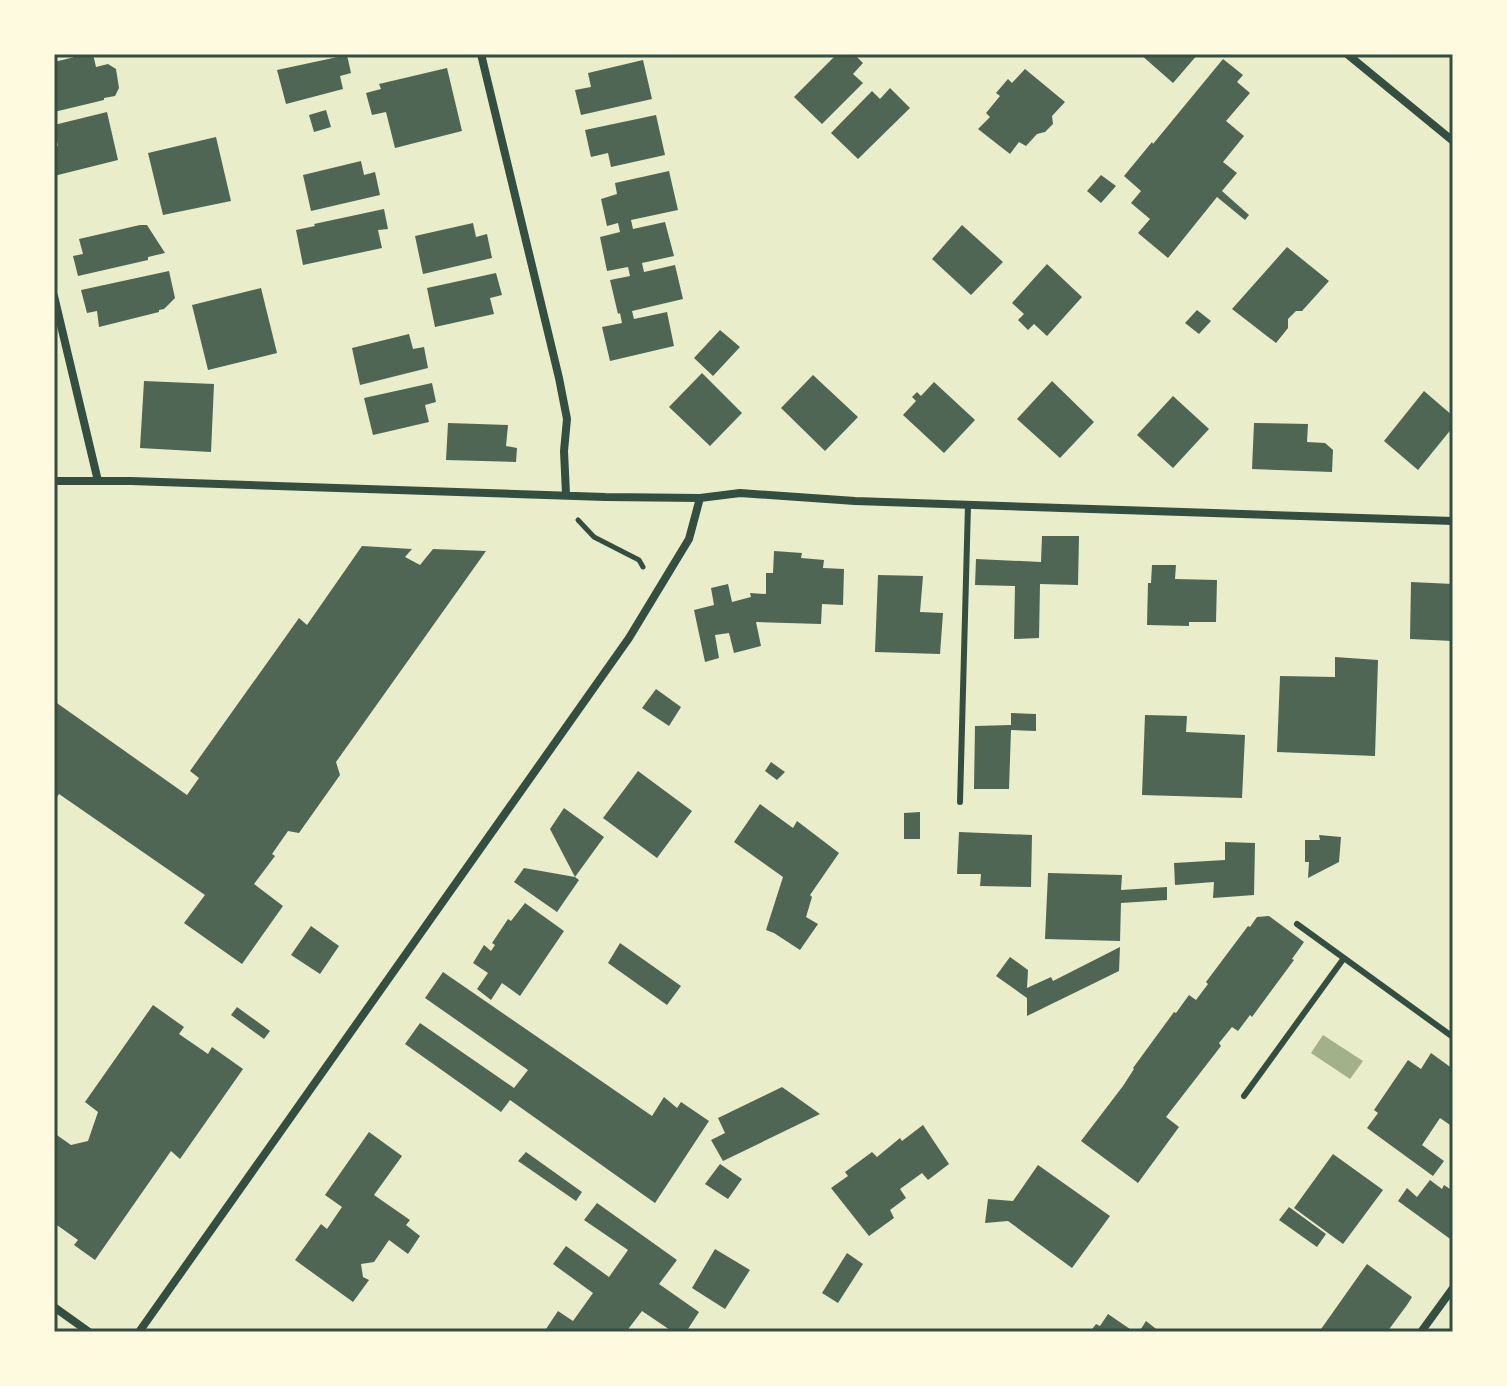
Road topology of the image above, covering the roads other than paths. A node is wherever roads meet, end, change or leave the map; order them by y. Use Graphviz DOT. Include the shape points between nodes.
graph roads {
  1 [pos="481,54"];
  2 [pos="1347,54"];
  3 [pos="1453,141"];
  4 [pos="54,296"];
  5 [pos="54,481"];
  6 [pos="98,481"];
  7 [pos="566,494"];
  8 [pos="700,498"];
  9 [pos="968,505"];
  10 [pos="1453,521"];
  11 [pos="960,802"];
  12 [pos="1297,924"];
  13 [pos="1344,958"];
  14 [pos="1453,1037"];
  15 [pos="1244,1096"];
  16 [pos="1453,1289"];
  17 [pos="54,1307"];
  18 [pos="89,1332"];
  19 [pos="139,1332"];
  20 [pos="1421,1332"];
  1 -- 7 [label="street" via="567,419"];
  2 -- 3 [label="street"];
  4 -- 6 [label="street"];
  5 -- 6 [label="street"];
  6 -- 7 [label="street"];
  7 -- 8 [label="street"];
  8 -- 9 [label="street" via="740,493"];
  8 -- 19 [label="street" via="689,539 647,610"];
  9 -- 10 [label="street"];
  9 -- 11 [label="lane"];
  12 -- 13 [label="lane"];
  13 -- 14 [label="lane"];
  13 -- 15 [label="lane"];
  16 -- 20 [label="street"];
  17 -- 18 [label="street"];
}
